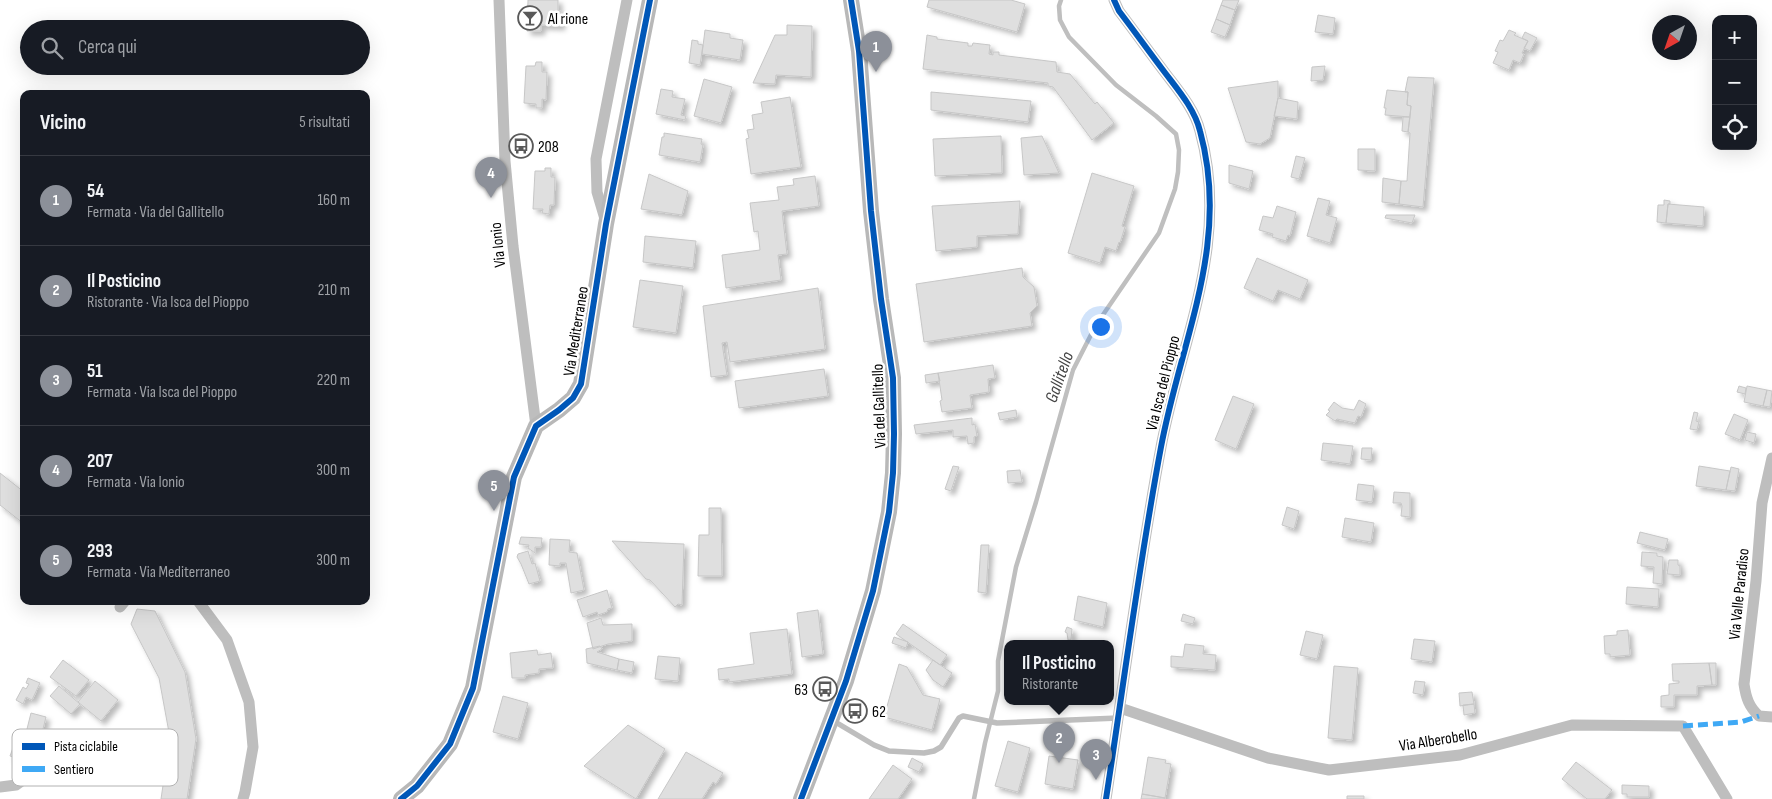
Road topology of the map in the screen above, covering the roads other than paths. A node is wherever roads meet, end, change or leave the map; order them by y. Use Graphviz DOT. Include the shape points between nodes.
graph roads {
  1 [pos="499,0"];
  2 [pos="627,0"];
  3 [pos="650,0"];
  4 [pos="851,0"];
  5 [pos="1114,0"];
  6 [pos="606,224"];
  7 [pos="536,426"];
  8 [pos="1772,458"];
  9 [pos="201,605"];
  10 [pos="1119,713"];
  11 [pos="1772,717"];
  12 [pos="831,720"];
  13 [pos="243,799"];
  14 [pos="401,799"];
  15 [pos="801,799"];
  16 [pos="1106,799"];
  17 [pos="1727,799"];
  1 -- 7 [label="street, Via Ionio" via="505,161"];
  2 -- 6 [label="street" via="596,159 597,192"];
  3 -- 6 [label="street, Via Mediterraneo"];
  4 -- 12 [label="street, Via del Gallitello" via="859,52 880,290 893,378 894,434 889,512 873,591"];
  5 -- 10 [label="street, Via Isca del Pioppo" via="1185,100 1200,128 1210,177 1211,221 1204,273 1161,445"];
  6 -- 7 [label="street, Via Mediterraneo" via="581,384 573,398"];
  7 -- 14 [label="street" via="514,477 473,688 450,744 417,786"];
  8 -- 11 [label="street, Via Valle Paradiso" via="1762,503 1744,684 1745,696 1752,710 1759,716"];
  9 -- 13 [label="street" via="227,640 249,702 253,747"];
  10 -- 12 [label="lane" via="997,723 963,716 941,747 924,753 889,751 874,746"];
  10 -- 16 [label="street, Via Isca del Pioppo"];
  10 -- 17 [label="street, Via Alberobello" via="1268,758 1329,770 1460,755 1572,725 1683,726"];
  12 -- 15 [label="street, Via del Gallitello"];
}
